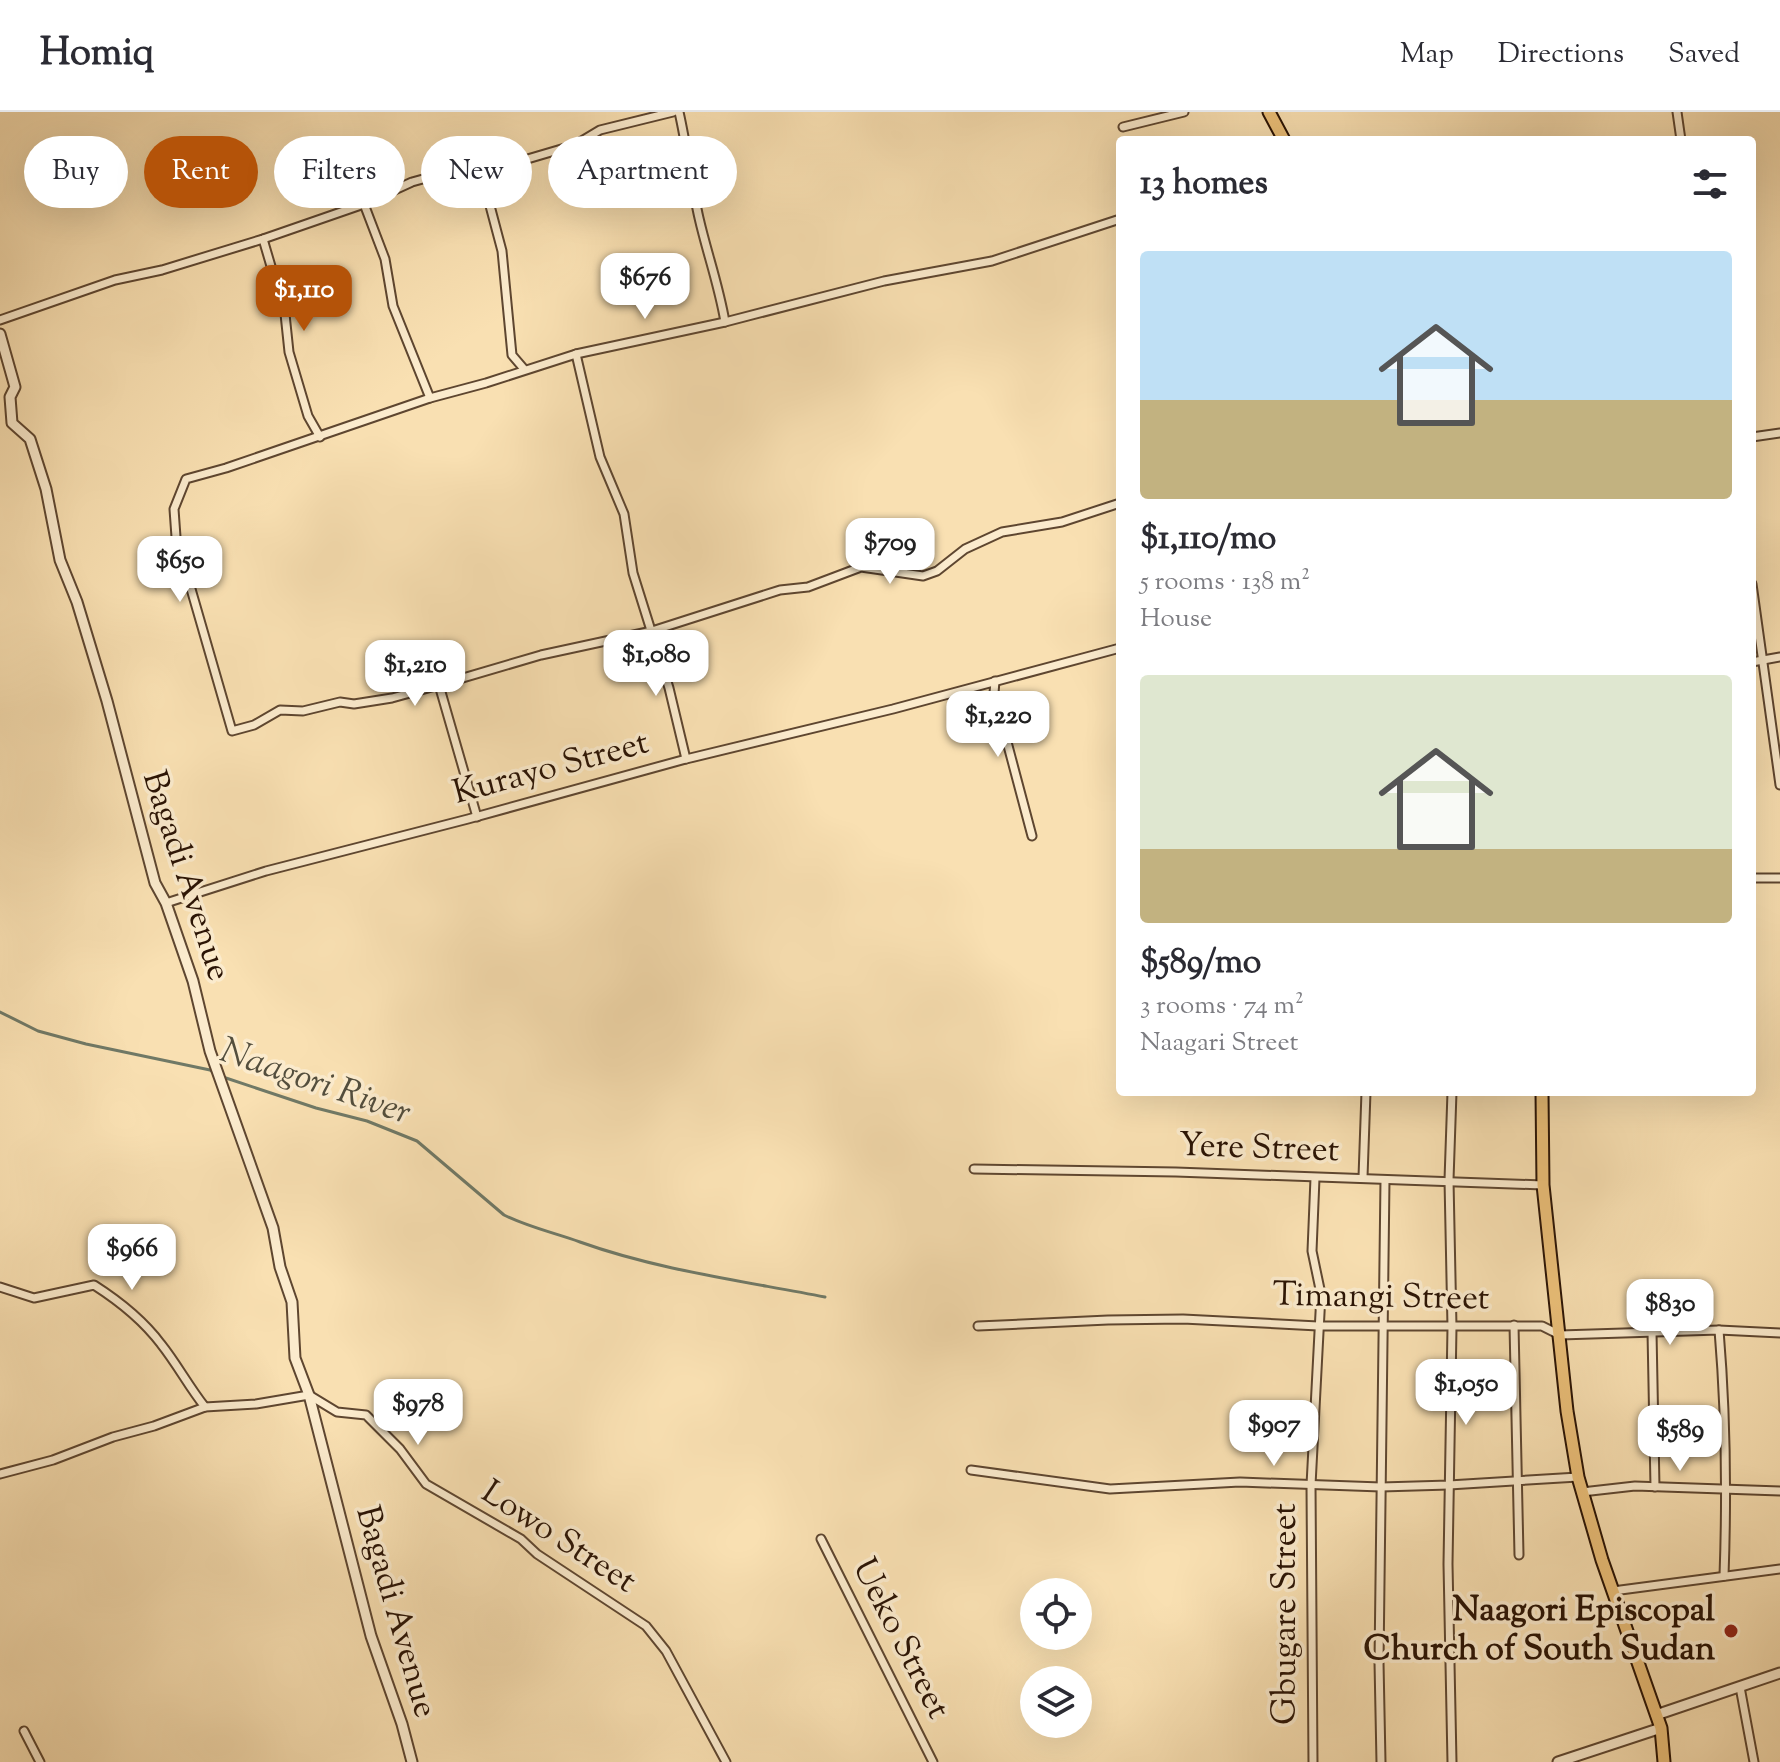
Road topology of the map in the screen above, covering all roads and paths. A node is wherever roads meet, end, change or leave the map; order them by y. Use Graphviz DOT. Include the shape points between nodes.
graph roads {
  1 [pos="676,112"];
  2 [pos="1184,112"];
  3 [pos="1269,112"];
  4 [pos="1677,112"];
  5 [pos="1123,127"];
  6 [pos="1282,136"];
  7 [pos="1680,136"];
  8 [pos="532,158"];
  9 [pos="352,208"];
  10 [pos="366,208"];
  11 [pos="491,208"];
  12 [pos="1116,220"];
  13 [pos="263,239"];
  14 [pos="0,320"];
  15 [pos="725,322"];
  16 [pos="0,334"];
  17 [pos="576,354"];
  18 [pos="524,369"];
  19 [pos="430,398"];
  20 [pos="1780,433"];
  21 [pos="1756,436"];
  22 [pos="320,437"];
  23 [pos="1116,504"];
  24 [pos="1756,609"];
  25 [pos="652,631"];
  26 [pos="1116,649"];
  27 [pos="1780,657"];
  28 [pos="1764,659"];
  29 [pos="1756,661"];
  30 [pos="995,681"];
  31 [pos="439,685"];
  32 [pos="686,759"];
  33 [pos="1780,785"];
  34 [pos="477,817"];
  35 [pos="1032,836"];
  36 [pos="1756,878"];
  37 [pos="1780,878"];
  38 [pos="166,903"];
  39 [pos="1366,1096"];
  40 [pos="1452,1096"];
  41 [pos="1542,1096"];
  42 [pos="974,1169"];
  43 [pos="1363,1177"];
  44 [pos="1315,1178"];
  45 [pos="1385,1180"];
  46 [pos="1449,1180"];
  47 [pos="1543,1185"];
  48 [pos="0,1287"];
  49 [pos="1384,1324"];
  50 [pos="1514,1325"];
  51 [pos="978,1326"];
  52 [pos="1318,1326"];
  53 [pos="1452,1327"];
  54 [pos="1719,1330"];
  55 [pos="1652,1332"];
  56 [pos="1780,1333"];
  57 [pos="1560,1335"];
  58 [pos="309,1395"];
  59 [pos="205,1407"];
  60 [pos="971,1470"];
  61 [pos="0,1474"];
  62 [pos="1578,1477"];
  63 [pos="1518,1482"];
  64 [pos="1311,1485"];
  65 [pos="1449,1485"];
  66 [pos="1381,1487"];
  67 [pos="1655,1487"];
  68 [pos="1727,1489"];
  69 [pos="1780,1491"];
  70 [pos="1582,1492"];
  71 [pos="821,1539"];
  72 [pos="1519,1555"];
  73 [pos="1780,1569"];
  74 [pos="1724,1576"];
  75 [pos="1613,1591"];
  76 [pos="1780,1673"];
  77 [pos="1740,1687"];
  78 [pos="1656,1715"];
  79 [pos="1661,1728"];
  80 [pos="24,1731"];
  81 [pos="40,1762"];
  82 [pos="412,1762"];
  83 [pos="726,1762"];
  84 [pos="933,1762"];
  85 [pos="1313,1762"];
  86 [pos="1381,1762"];
  87 [pos="1452,1762"];
  88 [pos="1558,1762"];
  89 [pos="1664,1762"];
  90 [pos="1754,1762"];
  1 -- 8 [label="street" via="600,130 575,145"];
  1 -- 15 [label="street"];
  2 -- 5 [label="street"];
  3 -- 6 [label="main road"];
  4 -- 7 [label="street"];
  9 -- 13 [label="street"];
  10 -- 19 [label="street" via="385,259 393,306"];
  11 -- 18 [label="street" via="502,251 512,355"];
  12 -- 15 [label="street" via="992,261 884,281"];
  13 -- 14 [label="street" via="115,280"];
  13 -- 22 [label="street" via="285,314 289,352 308,416"];
  15 -- 17 [label="street"];
  16 -- 38 [label="street, Bagadi Avenue" via="15,387 10,397 12,423 30,439 60,560 107,701 155,883"];
  17 -- 18 [label="street"];
  17 -- 25 [label="street" via="600,457 624,514 633,573"];
  18 -- 19 [label="street"];
  19 -- 22 [label="street"];
  20 -- 21 [label="street"];
  22 -- 31 [label="street" via="186,479 174,509 176,537 232,731 280,710 354,704"];
  23 -- 25 [label="street" via="1062,522 1002,532 923,576 861,567"];
  24 -- 28 [label="street"];
  25 -- 31 [label="street" via="541,655"];
  25 -- 32 [label="street"];
  26 -- 30 [label="street, Kurayo Street"];
  27 -- 28 [label="street"];
  28 -- 29 [label="street"];
  28 -- 33 [label="street"];
  30 -- 32 [label="street, Kurayo Street"];
  30 -- 35 [label="street"];
  31 -- 34 [label="street"];
  32 -- 34 [label="street, Kurayo Street"];
  34 -- 38 [label="street, Kurayo Street"];
  36 -- 37 [label="street"];
  38 -- 58 [label="street, Bagadi Avenue" via="210,1051 273,1228 292,1302 295,1358"];
  39 -- 43 [label="street"];
  40 -- 46 [label="street"];
  41 -- 47 [label="main road"];
  42 -- 44 [label="street, Yere Street"];
  43 -- 44 [label="street, Yere Street"];
  43 -- 45 [label="street, Yere Street"];
  44 -- 52 [label="street, Gbugare Street" via="1312,1251 1321,1294"];
  45 -- 46 [label="street, Yere Street"];
  45 -- 49 [label="street"];
  46 -- 47 [label="street, Yere Street"];
  46 -- 53 [label="street"];
  47 -- 57 [label="main road"];
  48 -- 59 [label="street" via="34,1298 94,1285 119,1300 161,1343"];
  49 -- 52 [label="street, Timangi Street"];
  49 -- 53 [label="street, Timangi Street"];
  49 -- 66 [label="street"];
  50 -- 53 [label="street, Timangi Street"];
  50 -- 57 [label="street, Timangi Street" via="1542,1326"];
  50 -- 63 [label="street"];
  51 -- 52 [label="street, Timangi Street" via="1138,1319"];
  52 -- 64 [label="street, Gbugare Street"];
  53 -- 65 [label="street"];
  54 -- 55 [label="street, Timangi Street"];
  54 -- 56 [label="street, Timangi Street"];
  54 -- 68 [label="street"];
  55 -- 57 [label="street, Timangi Street"];
  55 -- 67 [label="street"];
  57 -- 62 [label="main road"];
  58 -- 59 [label="street"];
  58 -- 82 [label="street, Bagadi Avenue" via="371,1636"];
  58 -- 83 [label="street, Lowo Street" via="337,1412 366,1415 426,1484 521,1539 646,1626 666,1651"];
  59 -- 61 [label="street"];
  60 -- 64 [label="street" via="1110,1489 1240,1482"];
  62 -- 63 [label="street"];
  62 -- 70 [label="main road"];
  63 -- 65 [label="street"];
  63 -- 72 [label="street"];
  64 -- 66 [label="street"];
  64 -- 85 [label="street, Gbugare Street"];
  65 -- 66 [label="street"];
  65 -- 87 [label="street"];
  66 -- 86 [label="street"];
  67 -- 68 [label="street"];
  67 -- 70 [label="street"];
  68 -- 69 [label="street"];
  68 -- 74 [label="street"];
  70 -- 75 [label="main road"];
  71 -- 84 [label="street, Ueko Street"];
  73 -- 74 [label="street"];
  74 -- 75 [label="street"];
  75 -- 78 [label="main road"];
  76 -- 77 [label="street"];
  77 -- 78 [label="street"];
  77 -- 90 [label="street"];
  78 -- 79 [label="main road"];
  79 -- 88 [label="street"];
  79 -- 89 [label="main road"];
  80 -- 81 [label="street"];
}
